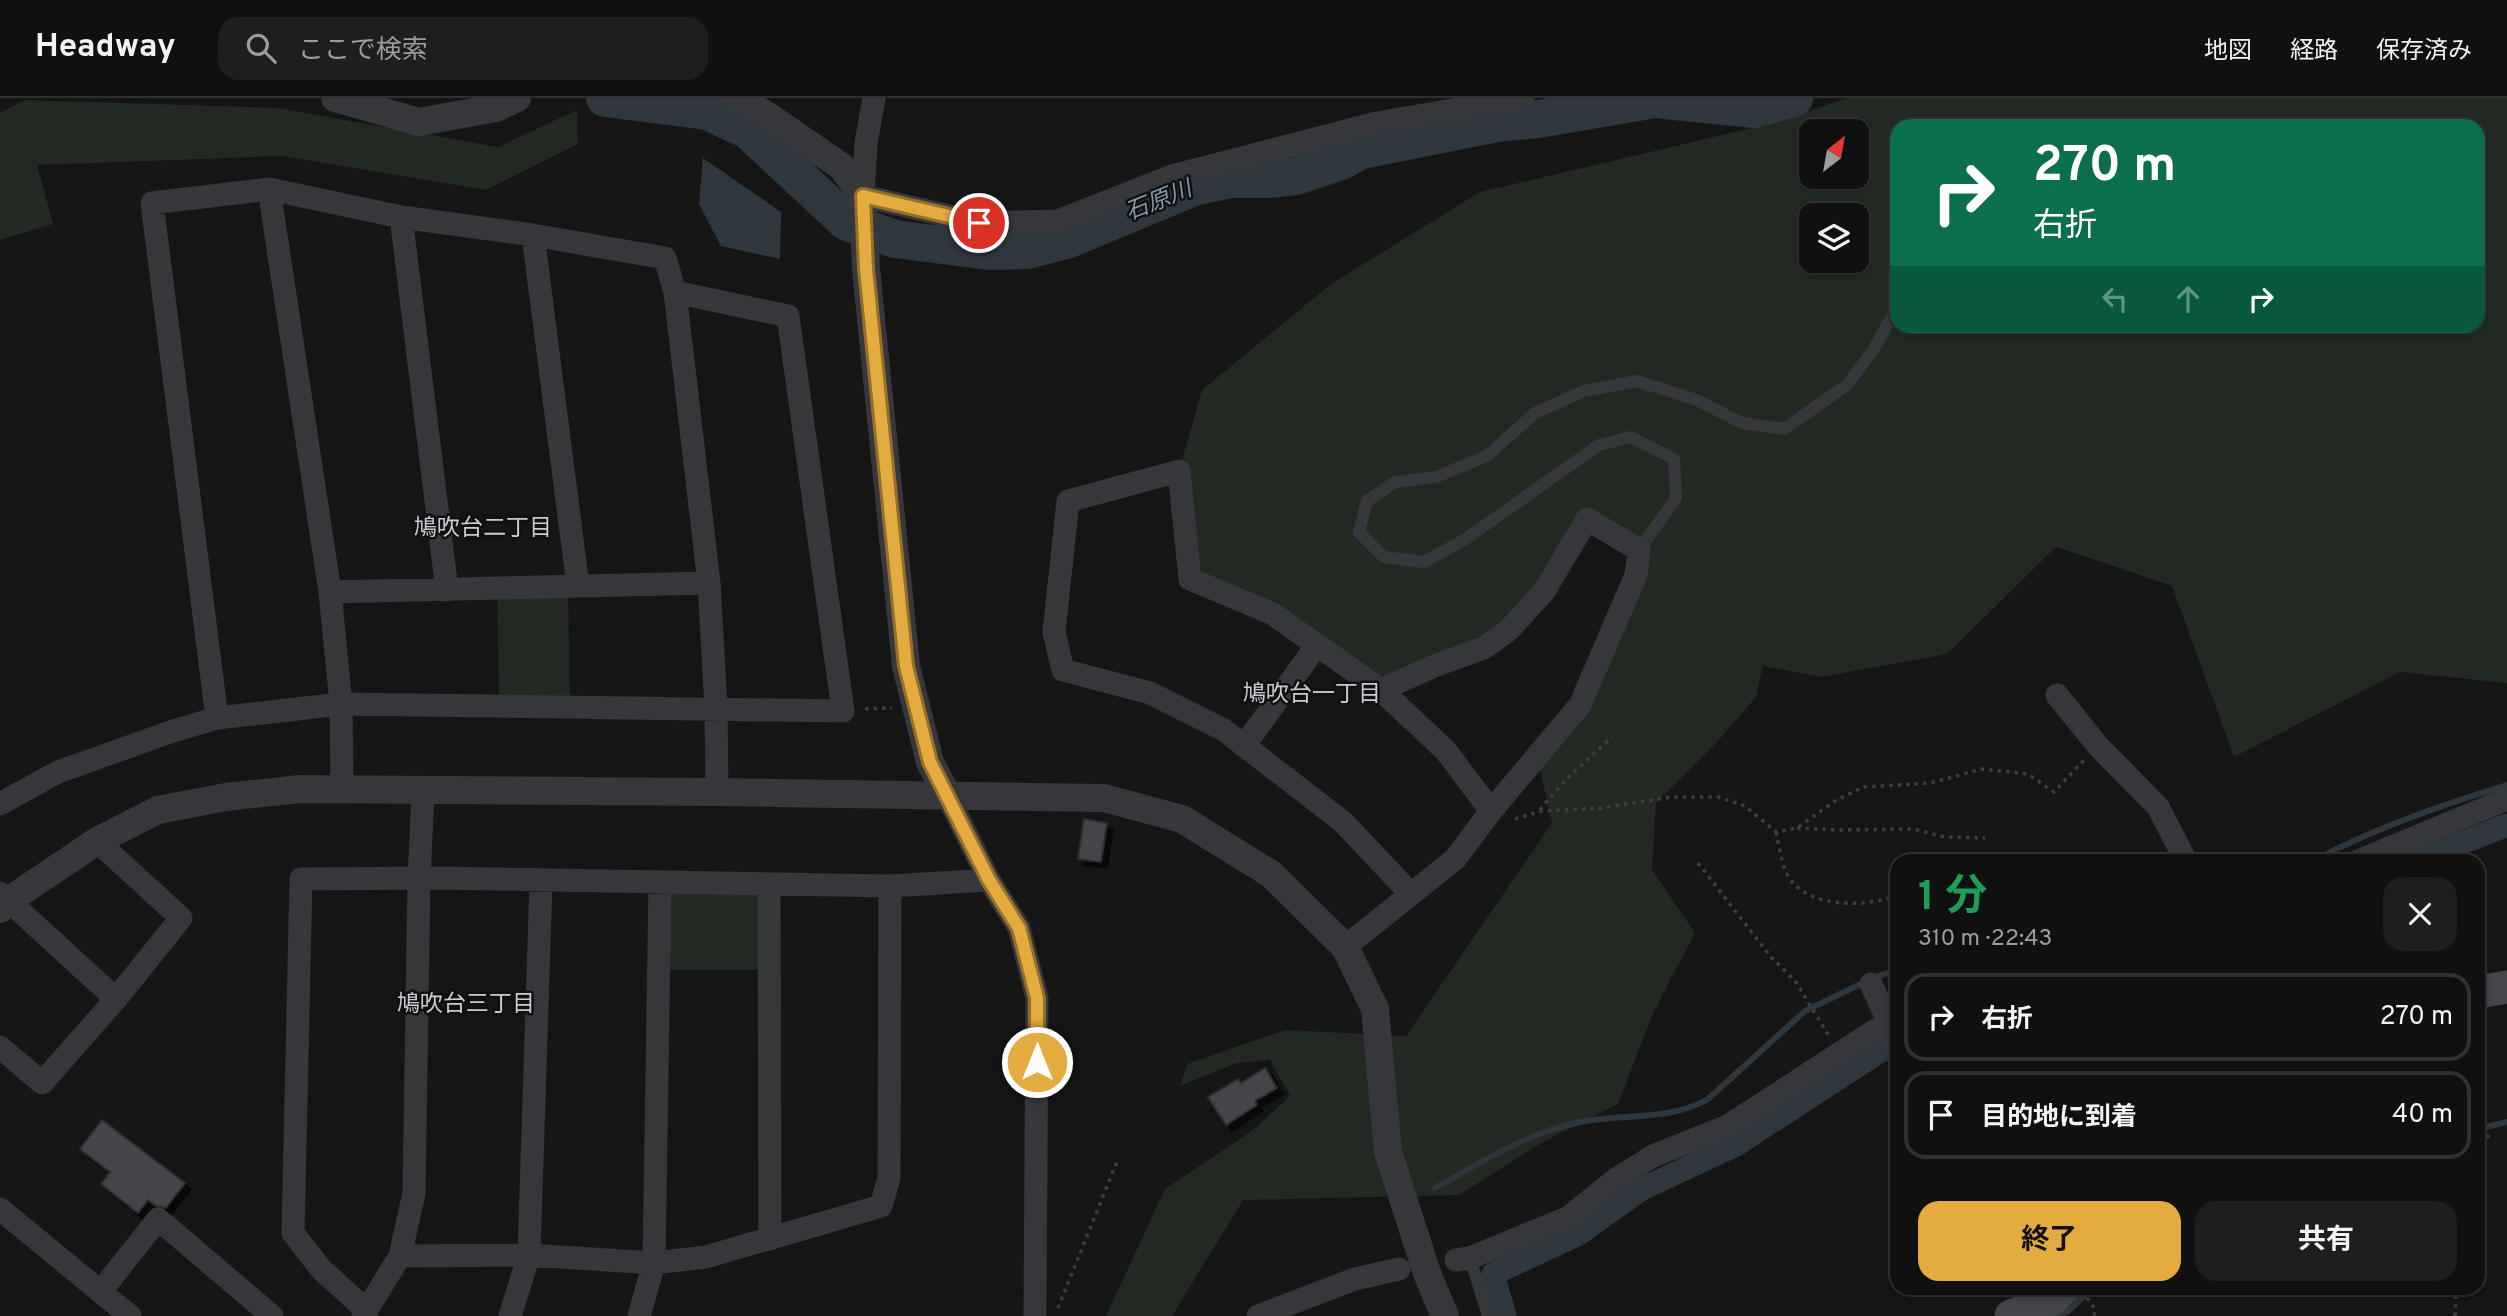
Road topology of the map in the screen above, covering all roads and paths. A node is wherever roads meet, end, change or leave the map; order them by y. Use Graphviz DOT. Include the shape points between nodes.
graph roads {
  1 [pos="335,98"];
  2 [pos="517,98"];
  3 [pos="737,98"];
  4 [pos="874,98"];
  5 [pos="1523,98"];
  6 [pos="269,189"];
  7 [pos="863,196"];
  8 [pos="401,217"];
  9 [pos="533,235"];
  10 [pos="675,292"];
  11 [pos="1890,320"];
  12 [pos="1639,550"];
  13 [pos="709,583"];
  14 [pos="578,586"];
  15 [pos="447,590"];
  16 [pos="330,592"];
  17 [pos="1317,645"];
  18 [pos="1381,690"];
  19 [pos="2057,695"];
  20 [pos="341,704"];
  21 [pos="915,706"];
  22 [pos="716,708"];
  23 [pos="843,711"];
  24 [pos="217,718"];
  25 [pos="1612,737"];
  26 [pos="1244,746"];
  27 [pos="2098,746"];
  28 [pos="342,789"];
  29 [pos="423,791"];
  30 [pos="717,792"];
  31 [pos="948,797"];
  32 [pos="2507,799"];
  33 [pos="0,804"];
  34 [pos="1491,811"];
  35 [pos="1539,811"];
  36 [pos="1797,828"];
  37 [pos="1776,832"];
  38 [pos="1985,838"];
  39 [pos="97,841"];
  40 [pos="2182,854"];
  41 [pos="2375,854"];
  42 [pos="1698,863"];
  43 [pos="419,879"];
  44 [pos="989,880"];
  45 [pos="541,882"];
  46 [pos="660,883"];
  47 [pos="769,885"];
  48 [pos="890,886"];
  49 [pos="1410,893"];
  50 [pos="1890,898"];
  51 [pos="3,901"];
  52 [pos="1345,947"];
  53 [pos="1871,984"];
  54 [pos="2507,987"];
  55 [pos="2485,991"];
  56 [pos="116,999"];
  57 [pos="1817,1016"];
  58 [pos="1890,1016"];
  59 [pos="1890,1025"];
  60 [pos="0,1047"];
  61 [pos="2493,1135"];
  62 [pos="2485,1137"];
  63 [pos="1118,1158"];
  64 [pos="0,1209"];
  65 [pos="770,1239"];
  66 [pos="530,1255"];
  67 [pos="400,1256"];
  68 [pos="1463,1259"];
  69 [pos="654,1263"];
  70 [pos="1399,1269"];
  71 [pos="102,1291"];
  72 [pos="2456,1295"];
  73 [pos="2078,1296"];
  74 [pos="365,1314"];
  75 [pos="130,1316"];
  76 [pos="272,1316"];
  77 [pos="510,1316"];
  78 [pos="639,1316"];
  79 [pos="1035,1316"];
  80 [pos="1054,1316"];
  81 [pos="1258,1316"];
  82 [pos="1445,1316"];
  83 [pos="1488,1316"];
  84 [pos="2011,1316"];
  85 [pos="2094,1316"];
  86 [pos="2455,1316"];
  1 -- 2 [label="street" via="419,122 496,108"];
  3 -- 7 [label="street" via="842,167"];
  4 -- 7 [label="street"];
  5 -- 7 [label="street" via="1377,123 1172,176 1058,221 979,223"];
  6 -- 8 [label="street"];
  6 -- 16 [label="street"];
  6 -- 24 [label="street" via="152,203"];
  7 -- 21 [label="street" via="866,269 906,666"];
  8 -- 9 [label="street"];
  8 -- 15 [label="street"];
  9 -- 10 [label="street" via="665,258"];
  9 -- 14 [label="street"];
  10 -- 13 [label="street"];
  10 -- 23 [label="street" via="788,316"];
  11 -- 12 [label="lane" via="1847,385 1784,429 1742,423 1697,400 1637,381 1584,391 1535,413 1487,456 1436,477 1395,482 1367,500 1359,532 1384,557 1424,562 1464,540 1599,445 1631,437 1674,459 1676,498"];
  12 -- 18 [label="street" via="1587,519 1545,590 1509,630 1484,648"];
  12 -- 34 [label="street" via="1636,575 1580,705"];
  13 -- 14 [label="street"];
  13 -- 22 [label="street"];
  14 -- 15 [label="street"];
  15 -- 16 [label="street"];
  16 -- 20 [label="street"];
  17 -- 18 [label="street"];
  17 -- 26 [label="street"];
  17 -- 26 [label="street" via="1273,614 1190,579 1179,471 1068,501 1054,632 1063,670 1150,693 1224,730"];
  18 -- 34 [label="street" via="1446,751"];
  19 -- 27 [label="street"];
  20 -- 22 [label="street"];
  20 -- 24 [label="street"];
  20 -- 28 [label="street"];
  21 -- 23 [label="path"];
  21 -- 31 [label="street" via="930,762"];
  22 -- 23 [label="street"];
  22 -- 30 [label="street"];
  24 -- 33 [label="street" via="58,772"];
  25 -- 35 [label="path" via="1572,772"];
  26 -- 49 [label="street" via="1343,822"];
  27 -- 36 [label="path" via="2054,792 2028,774 1982,769 1930,783 1863,787"];
  27 -- 40 [label="street" via="2158,807"];
  28 -- 29 [label="street"];
  28 -- 39 [label="street" via="226,797 158,810"];
  29 -- 30 [label="street"];
  29 -- 43 [label="street"];
  30 -- 31 [label="street"];
  31 -- 44 [label="street"];
  31 -- 52 [label="street" via="1104,799 1182,819 1271,874"];
  32 -- 41 [label="street"];
  34 -- 35 [label="path" via="1505,822"];
  34 -- 49 [label="street" via="1455,859"];
  35 -- 37 [label="path" via="1602,808 1671,797 1718,797 1745,806"];
  36 -- 37 [label="path"];
  36 -- 38 [label="path" via="1914,829 1944,837"];
  37 -- 50 [label="path" via="1786,873 1805,894 1839,903"];
  39 -- 51 [label="street"];
  39 -- 56 [label="street" via="181,918"];
  42 -- 57 [label="path" via="1796,982"];
  43 -- 45 [label="street"];
  43 -- 67 [label="street" via="414,1193"];
  43 -- 74 [label="street" via="301,878 293,1233"];
  44 -- 48 [label="street"];
  44 -- 79 [label="street" via="1019,928 1037,998"];
  45 -- 46 [label="street"];
  45 -- 66 [label="street"];
  46 -- 47 [label="street"];
  46 -- 69 [label="street"];
  47 -- 48 [label="street"];
  47 -- 65 [label="street"];
  48 -- 65 [label="street" via="889,1178 881,1206"];
  49 -- 52 [label="street"];
  51 -- 56 [label="street"];
  52 -- 82 [label="street" via="1375,1009 1388,1152"];
  53 -- 58 [label="street"];
  54 -- 55 [label="main road"];
  56 -- 60 [label="street" via="42,1083"];
  59 -- 68 [label="street" via="1728,1126 1653,1156 1569,1217"];
  61 -- 62 [label="path"];
  63 -- 80 [label="path"];
  64 -- 71 [label="street"];
  65 -- 69 [label="street" via="706,1256"];
  66 -- 67 [label="street"];
  66 -- 69 [label="street"];
  66 -- 77 [label="street"];
  67 -- 74 [label="street"];
  68 -- 83 [label="lane"];
  69 -- 78 [label="street"];
  70 -- 81 [label="street" via="1355,1279"];
  71 -- 75 [label="street"];
  71 -- 76 [label="street" via="158,1219"];
  72 -- 86 [label="path"];
  73 -- 84 [label="main road" via="2052,1299"];
  73 -- 85 [label="path" via="2095,1309"];
}
